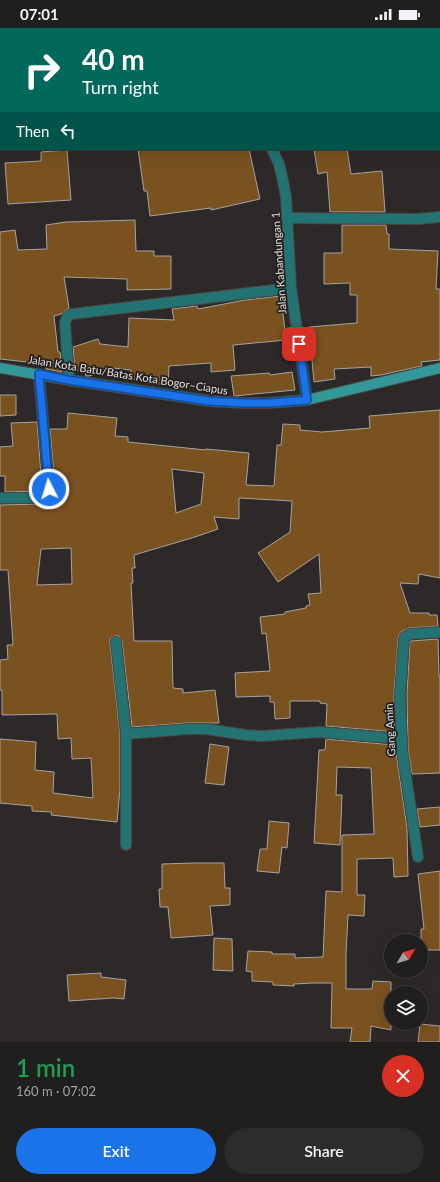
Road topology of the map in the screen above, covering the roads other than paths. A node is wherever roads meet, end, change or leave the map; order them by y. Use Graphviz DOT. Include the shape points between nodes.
graph roads {
  1 [pos="272,150"];
  2 [pos="440,217"];
  3 [pos="287,218"];
  4 [pos="291,288"];
  5 [pos="0,368"];
  6 [pos="440,368"];
  7 [pos="39,374"];
  8 [pos="68,380"];
  9 [pos="307,400"];
  10 [pos="1,498"];
  11 [pos="440,632"];
  12 [pos="116,642"];
  13 [pos="126,734"];
  14 [pos="402,739"];
  15 [pos="126,845"];
  16 [pos="418,858"];
  1 -- 3 [label="street, Jalan Kabandungan 1" via="283,181"];
  2 -- 3 [label="street"];
  3 -- 4 [label="street, Jalan Kabandungan 1"];
  4 -- 8 [label="street" via="72,314 66,318 65,323"];
  4 -- 9 [label="street, Jalan Kabandungan 1"];
  5 -- 7 [label="main road, Jalan Kota Batu/Batas Kota Bogor–Ciapus"];
  6 -- 9 [label="main road, Jalan Kota Batu/Batas Kota Bogor–Ciapus"];
  7 -- 8 [label="main road, Jalan Kota Batu/Batas Kota Bogor–Ciapus"];
  7 -- 10 [label="street" via="49,489 42,498"];
  8 -- 9 [label="main road, Jalan Kota Batu/Batas Kota Bogor–Ciapus" via="209,401 270,403"];
  11 -- 14 [label="street, Gang Amin" via="405,636 400,694"];
  12 -- 13 [label="street"];
  13 -- 14 [label="street" via="206,729 246,736 319,732"];
  13 -- 15 [label="street"];
  14 -- 16 [label="street, Gang Amin"];
}
